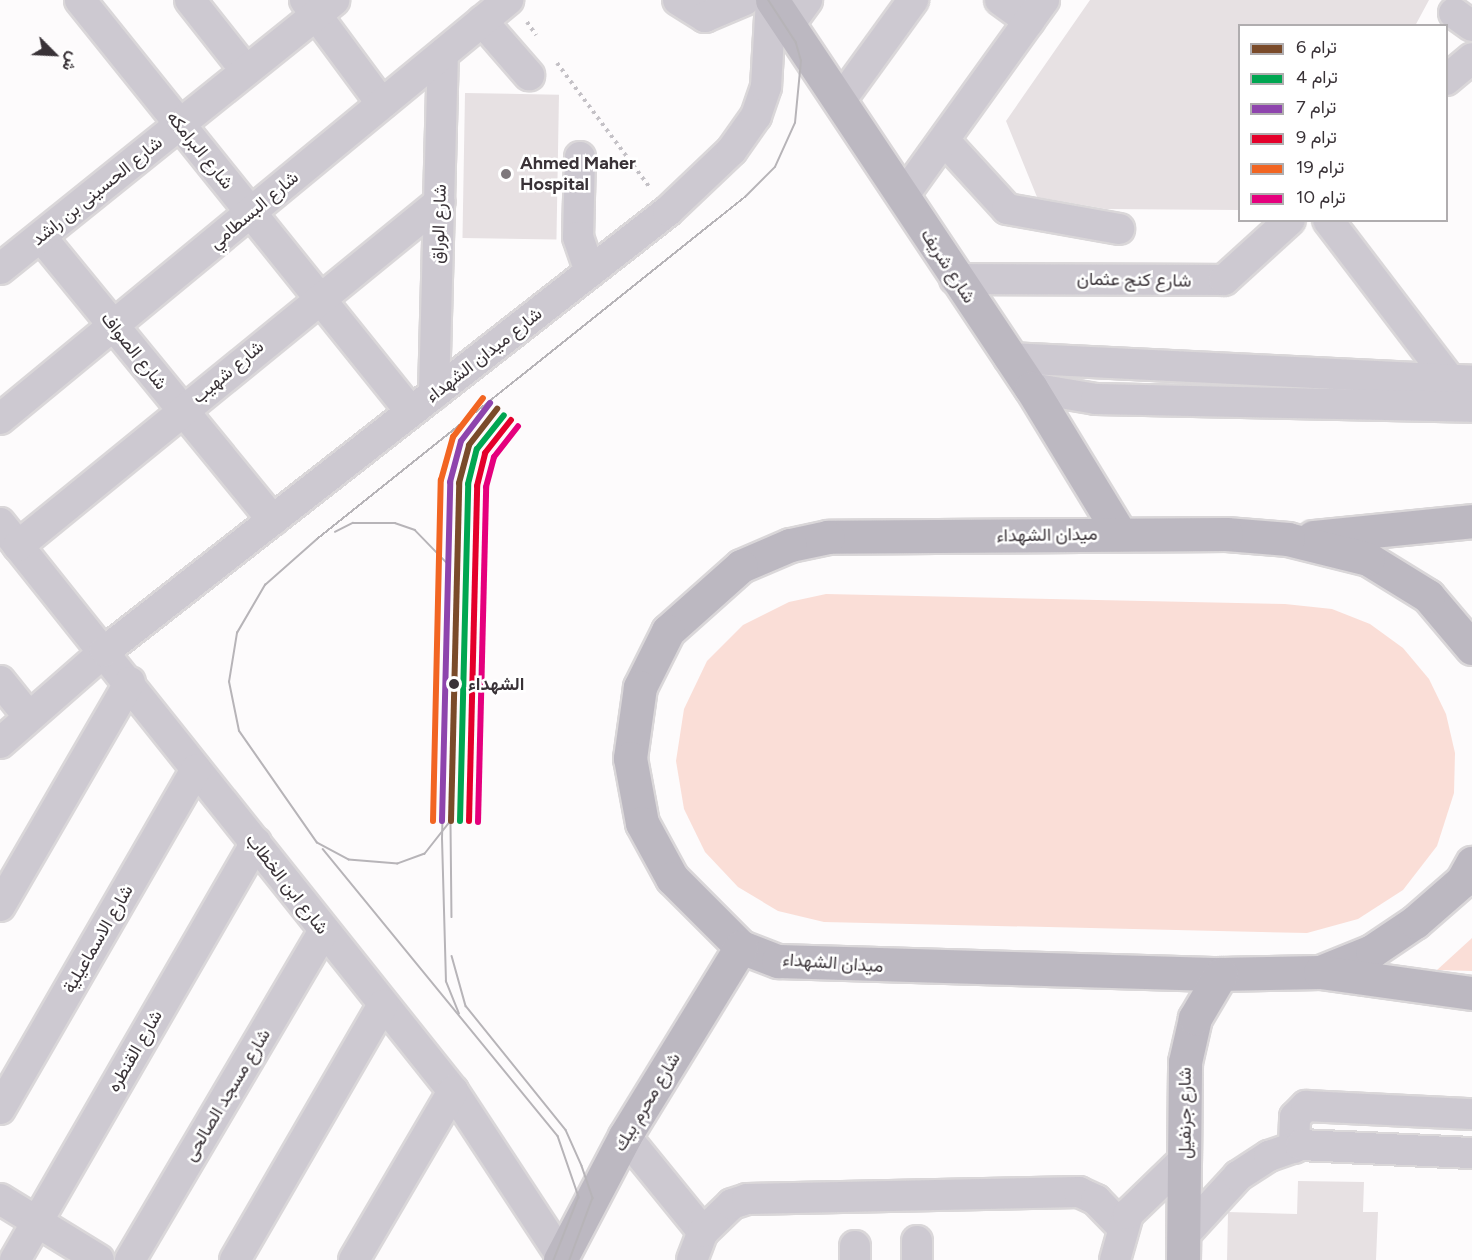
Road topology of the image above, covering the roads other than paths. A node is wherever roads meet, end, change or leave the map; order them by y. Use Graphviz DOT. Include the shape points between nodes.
graph roads {
  1 [pos="190,0"];
  2 [pos="678,0"];
  3 [pos="745,0"];
  4 [pos="913,0"];
  5 [pos="1000,0"];
  6 [pos="91,4"];
  7 [pos="318,5"];
  8 [pos="785,6"];
  9 [pos="516,10"];
  10 [pos="1037,10"];
  11 [pos="482,21"];
  12 [pos="443,54"];
  13 [pos="1472,58"];
  14 [pos="541,66"];
  15 [pos="246,71"];
  16 [pos="1448,78"];
  17 [pos="840,101"];
  18 [pos="382,104"];
  19 [pos="179,125"];
  20 [pos="944,140"];
  21 [pos="580,157"];
  22 [pos="903,195"];
  23 [pos="440,202"];
  24 [pos="250,213"];
  25 [pos="1288,222"];
  26 [pos="1330,222"];
  27 [pos="1119,229"];
  28 [pos="41,237"];
  29 [pos="0,269"];
  30 [pos="590,272"];
  31 [pos="955,279"];
  32 [pos="319,298"];
  33 [pos="114,326"];
  34 [pos="1009,358"];
  35 [pos="1461,380"];
  36 [pos="1031,388"];
  37 [pos="434,394"];
  38 [pos="1472,407"];
  39 [pos="183,410"];
  40 [pos="411,412"];
  41 [pos="0,419"];
  42 [pos="273,520"];
  43 [pos="1472,521"];
  44 [pos="9,534"];
  45 [pos="1120,534"];
  46 [pos="1288,539"];
  47 [pos="1472,648"];
  48 [pos="105,651"];
  49 [pos="0,681"];
  50 [pos="130,682"];
  51 [pos="29,717"];
  52 [pos="0,743"];
  53 [pos="196,769"];
  54 [pos="256,843"];
  55 [pos="1472,863"];
  56 [pos="0,906"];
  57 [pos="324,931"];
  58 [pos="741,947"];
  59 [pos="1320,972"];
  60 [pos="1221,974"];
  61 [pos="1472,993"];
  62 [pos="383,1005"];
  63 [pos="453,1091"];
  64 [pos="0,1109"];
  65 [pos="1472,1114"];
  66 [pos="626,1137"];
  67 [pos="1294,1148"];
  68 [pos="1472,1153"];
  69 [pos="1185,1159"];
  70 [pos="0,1199"];
  71 [pos="36,1222"];
  72 [pos="1121,1226"];
  73 [pos="703,1232"];
  74 [pos="1184,1248"];
  75 [pos="563,1258"];
  76 [pos="15,1260"];
  77 [pos="99,1260"];
  78 [pos="130,1260"];
  79 [pos="235,1260"];
  80 [pos="354,1260"];
  81 [pos="692,1260"];
  82 [pos="1115,1260"];
  1 -- 15 [label="street"];
  2 -- 3 [label="street" via="705,17"];
  4 -- 17 [label="street"];
  5 -- 10 [label="street"];
  6 -- 19 [label="street, شارع البرامكه"];
  7 -- 15 [label="street, شارع الحسينى بن راشد"];
  7 -- 18 [label="street"];
  8 -- 17 [label="main road, شارع شريف"];
  8 -- 30 [label="street, شارع ميدان الشهداء" via="756,116 732,150 668,211"];
  9 -- 11 [label="street, شارع البسطامي"];
  10 -- 20 [label="street"];
  11 -- 12 [label="street, شارع البسطامي"];
  11 -- 14 [label="street"];
  12 -- 18 [label="street, شارع البسطامي"];
  12 -- 23 [label="street, شارع الوراق"];
  13 -- 16 [label="street"];
  15 -- 19 [label="street, شارع الحسينى بن راشد"];
  17 -- 22 [label="main road, شارع شريف"];
  18 -- 24 [label="street, شارع البسطامي"];
  19 -- 24 [label="street, شارع البرامكه"];
  19 -- 28 [label="street, شارع الحسينى بن راشد"];
  20 -- 22 [label="street"];
  20 -- 27 [label="street" via="1007,209"];
  21 -- 30 [label="street" via="578,237"];
  22 -- 31 [label="main road, شارع شريف"];
  23 -- 32 [label="street, شارع شهيب"];
  23 -- 37 [label="street, شارع الوراق"];
  24 -- 32 [label="street, شارع البرامكه"];
  24 -- 33 [label="street, شارع البسطامي"];
  25 -- 31 [label="street, شارع كنج عثمان" via="1224,280"];
  26 -- 35 [label="street"];
  28 -- 29 [label="street, شارع الحسينى بن راشد"];
  28 -- 33 [label="street, شارع الصواف"];
  30 -- 37 [label="street, شارع ميدان الشهداء"];
  31 -- 34 [label="main road, شارع شريف"];
  32 -- 39 [label="street, شارع شهيب"];
  32 -- 40 [label="street, شارع البرامكه"];
  33 -- 39 [label="street, شارع الصواف"];
  33 -- 41 [label="street, شارع البسطامي"];
  34 -- 35 [label="street"];
  34 -- 36 [label="main road, شارع شريف"];
  36 -- 38 [label="street" via="1096,399"];
  36 -- 45 [label="main road, شارع شريف"];
  37 -- 40 [label="street, شارع ميدان الشهداء"];
  39 -- 42 [label="street, شارع الصواف"];
  39 -- 44 [label="street, شارع شهيب"];
  40 -- 42 [label="street, شارع ميدان الشهداء"];
  42 -- 48 [label="street, شارع ميدان الشهداء"];
  43 -- 46 [label="main road"];
  44 -- 48 [label="street, شارع ابن الخطاب"];
  45 -- 46 [label="main road, ميدان الشهداء"];
  45 -- 58 [label="main road, ميدان الشهداء" via="809,541 741,566 668,631 640,687 630,758 642,823 672,878"];
  46 -- 47 [label="main road, ميدان الشهداء" via="1368,559 1428,596"];
  48 -- 50 [label="street, شارع ابن الخطاب"];
  48 -- 51 [label="street, شارع ميدان الشهداء"];
  49 -- 51 [label="street"];
  50 -- 53 [label="street, شارع ابن الخطاب"];
  50 -- 56 [label="street"];
  51 -- 52 [label="street, شارع ميدان الشهداء"];
  53 -- 54 [label="street, شارع ابن الخطاب"];
  53 -- 64 [label="street, شارع الاسماعيلية"];
  54 -- 57 [label="street, شارع ابن الخطاب"];
  54 -- 71 [label="street, شارع القنطره"];
  55 -- 59 [label="main road, ميدان الشهداء" via="1462,881 1415,922 1372,951"];
  57 -- 62 [label="street, شارع ابن الخطاب"];
  57 -- 78 [label="street, شارع مسجد الصالحى"];
  58 -- 60 [label="main road, ميدان الشهداء" via="778,961 837,965"];
  58 -- 66 [label="main road, شارع محرم بيك"];
  59 -- 60 [label="main road, ميدان الشهداء"];
  59 -- 61 [label="main road"];
  60 -- 69 [label="main road, شارع جرنفيل" via="1188,1038"];
  62 -- 63 [label="street, شارع ابن الخطاب"];
  62 -- 79 [label="street"];
  63 -- 75 [label="street, شارع ابن الخطاب"];
  63 -- 80 [label="street"];
  65 -- 67 [label="street" via="1306,1107 1295,1117"];
  66 -- 73 [label="street"];
  66 -- 75 [label="main road, شارع محرم بيك"];
  67 -- 68 [label="street"];
  67 -- 74 [label="street" via="1238,1176"];
  69 -- 72 [label="street"];
  69 -- 74 [label="main road, شارع جرنفيل"];
  70 -- 71 [label="street"];
  71 -- 76 [label="street, شارع القنطره"];
  71 -- 77 [label="street"];
  72 -- 73 [label="street" via="1089,1195 1067,1193 740,1200"];
  72 -- 82 [label="street"];
  73 -- 81 [label="street"];
}
